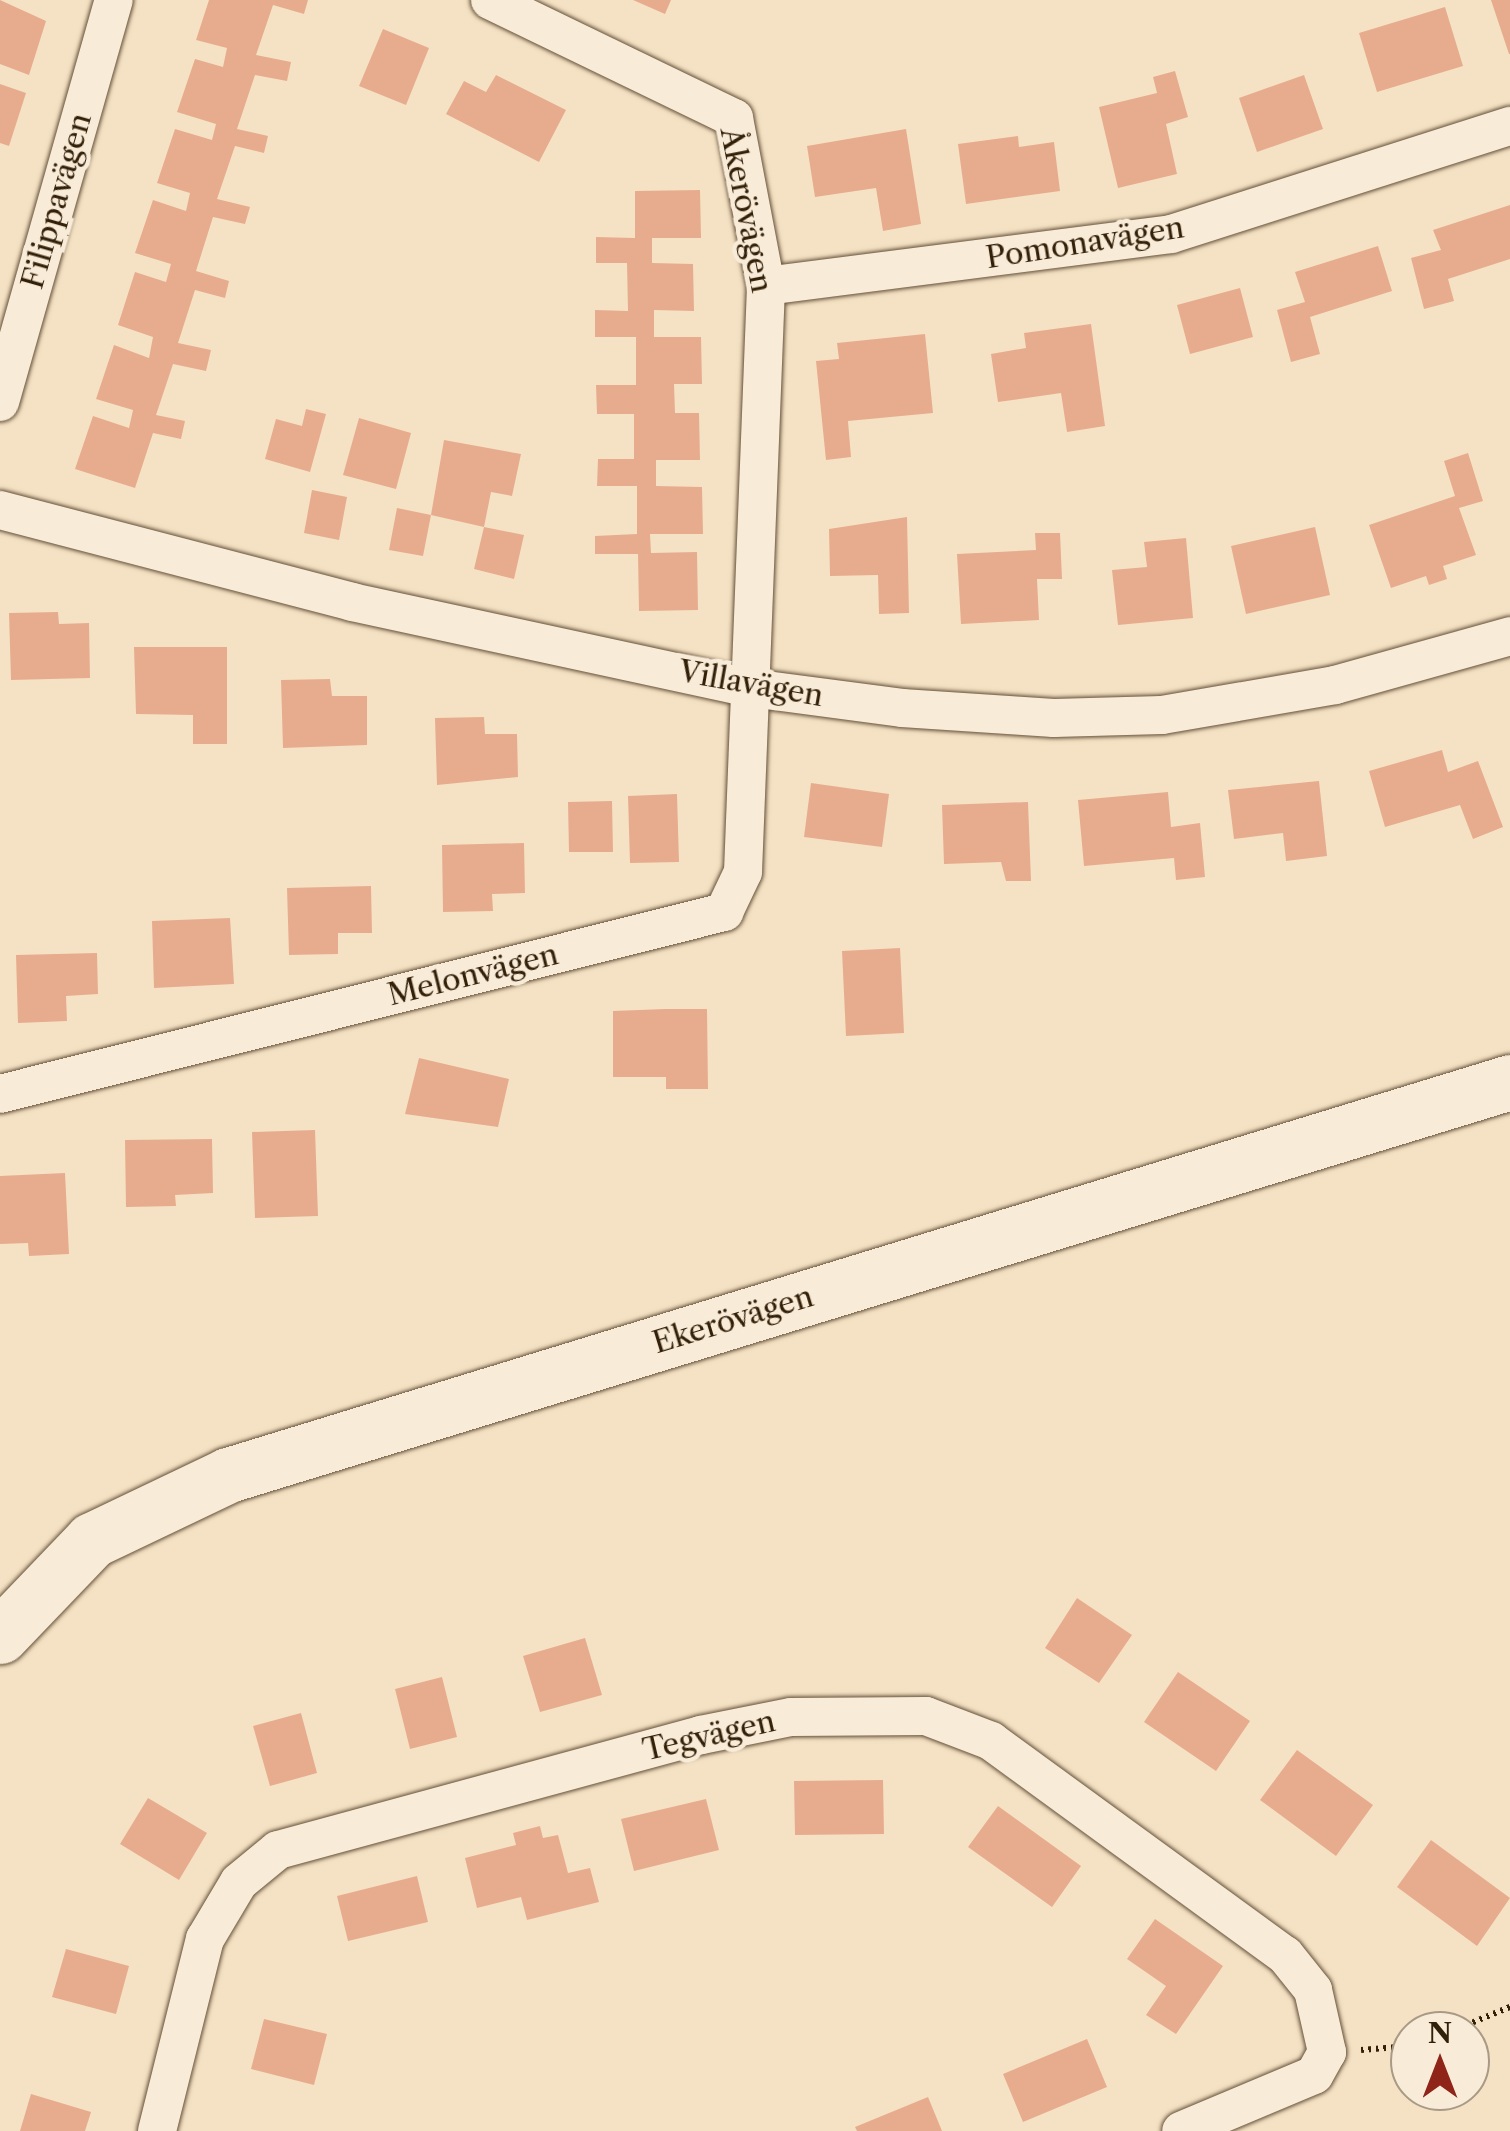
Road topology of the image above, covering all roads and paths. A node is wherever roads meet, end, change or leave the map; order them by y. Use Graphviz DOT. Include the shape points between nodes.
graph roads {
  1 [pos="114,0"];
  2 [pos="490,0"];
  3 [pos="1510,126"];
  4 [pos="766,286"];
  5 [pos="0,402"];
  6 [pos="0,510"];
  7 [pos="1510,636"];
  8 [pos="751,688"];
  9 [pos="1510,1082"];
  10 [pos="0,1094"];
  11 [pos="6,1616"];
  12 [pos="157,2131"];
  13 [pos="1181,2131"];
  1 -- 5 [label="street, Filippavägen"];
  2 -- 4 [label="street, Åkerövägen" via="734,118"];
  3 -- 4 [label="street, Pomonavägen" via="1171,234"];
  4 -- 8 [label="street, Åkerövägen"];
  6 -- 8 [label="street, Villavägen" via="352,602"];
  7 -- 8 [label="street, Villavägen" via="1334,685 1162,715 1054,718 902,708"];
  8 -- 10 [label="street, Melonvägen" via="743,872 724,912"];
  9 -- 11 [label="main road, Ekerövägen" via="228,1475 92,1540"];
  12 -- 13 [label="street, Tegvägen" via="205,1940 240,1882 278,1850 701,1735 791,1717 926,1716 991,1741 1285,1955 1312,1990 1327,2052 1314,2075"];
}
